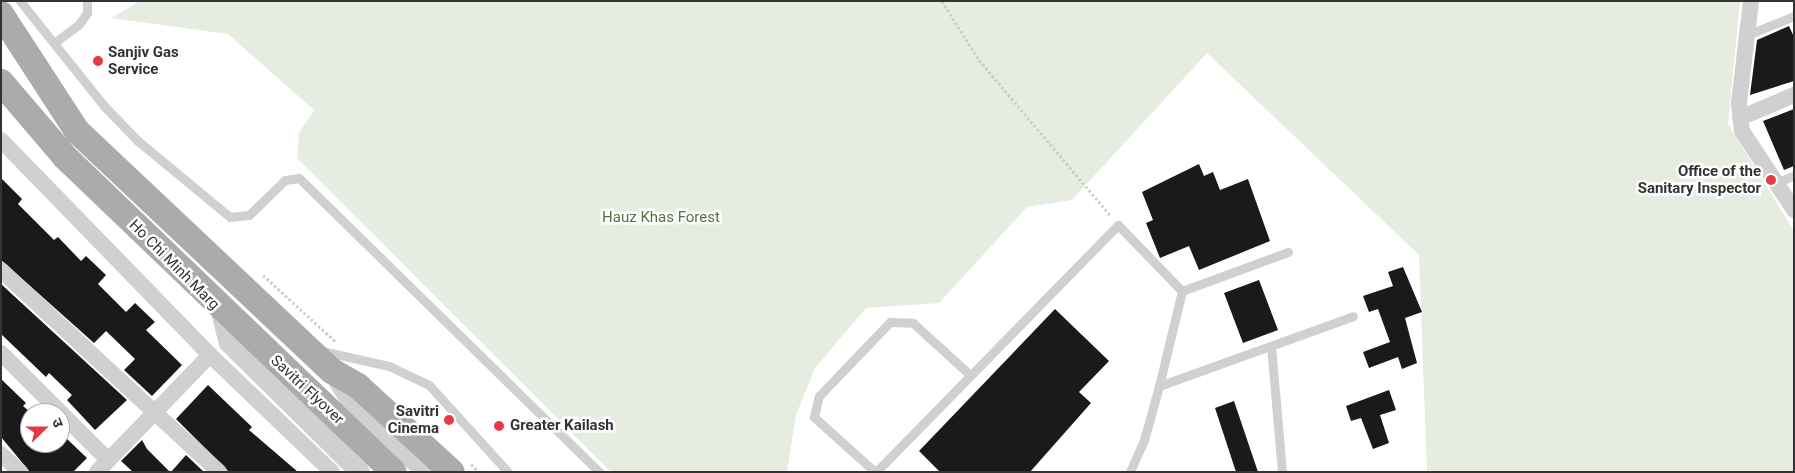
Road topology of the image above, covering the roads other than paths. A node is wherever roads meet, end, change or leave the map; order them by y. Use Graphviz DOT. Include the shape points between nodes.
graph roads {
  1 [pos="20,1"];
  2 [pos="88,1"];
  3 [pos="1751,1"];
  4 [pos="1,14"];
  5 [pos="1794,16"];
  6 [pos="1747,35"];
  7 [pos="54,43"];
  8 [pos="1,82"];
  9 [pos="1794,95"];
  10 [pos="1740,118"];
  11 [pos="1,140"];
  12 [pos="1794,175"];
  13 [pos="1778,183"];
  14 [pos="1794,210"];
  15 [pos="1288,252"];
  16 [pos="1,270"];
  17 [pos="1182,291"];
  18 [pos="220,308"];
  19 [pos="1353,316"];
  20 [pos="1271,346"];
  21 [pos="307,348"];
  22 [pos="1,353"];
  23 [pos="210,355"];
  24 [pos="332,371"];
  25 [pos="969,374"];
  26 [pos="1160,386"];
  27 [pos="154,413"];
  28 [pos="1,454"];
  29 [pos="458,465"];
  30 [pos="102,466"];
  31 [pos="875,471"];
  32 [pos="20,472"];
  33 [pos="219,472"];
  34 [pos="332,472"];
  35 [pos="360,472"];
  36 [pos="394,472"];
  37 [pos="426,472"];
  38 [pos="508,472"];
  39 [pos="599,472"];
  40 [pos="1130,472"];
  41 [pos="1282,472"];
  1 -- 7 [label="lane"];
  2 -- 7 [label="lane" via="87,12 79,24"];
  3 -- 6 [label="street"];
  4 -- 21 [label="main road, Ho Chi Minh Marg" via="77,130"];
  5 -- 6 [label="lane"];
  6 -- 10 [label="street"];
  7 -- 39 [label="lane" via="105,107 138,141 230,217 249,215 285,180 299,178"];
  8 -- 18 [label="main road, Ho Chi Minh Marg" via="65,157"];
  9 -- 10 [label="street"];
  10 -- 13 [label="street" via="1742,132"];
  11 -- 23 [label="street"];
  12 -- 13 [label="lane"];
  13 -- 14 [label="street"];
  15 -- 17 [label="lane"];
  16 -- 27 [label="street"];
  17 -- 25 [label="lane" via="1118,225"];
  17 -- 26 [label="lane"];
  18 -- 35 [label="street, Ho Chi Minh Marg" via="229,343"];
  18 -- 36 [label="main road, Savitri Flyover"];
  19 -- 20 [label="lane"];
  20 -- 26 [label="lane"];
  20 -- 41 [label="lane"];
  21 -- 24 [label="main road, Ho Chi Minh Marg"];
  21 -- 38 [label="lane" via="409,372 429,385"];
  22 -- 30 [label="street"];
  23 -- 27 [label="street"];
  23 -- 34 [label="street"];
  24 -- 29 [label="main road, Ho Chi Minh Marg" via="358,386"];
  24 -- 37 [label="street, Ho Chi Minh Marg" via="348,397"];
  25 -- 31 [label="lane"];
  25 -- 31 [label="lane" via="913,322 890,322 819,396 814,417"];
  26 -- 40 [label="lane"];
  27 -- 30 [label="street"];
  27 -- 33 [label="street"];
  28 -- 32 [label="street"];
}
